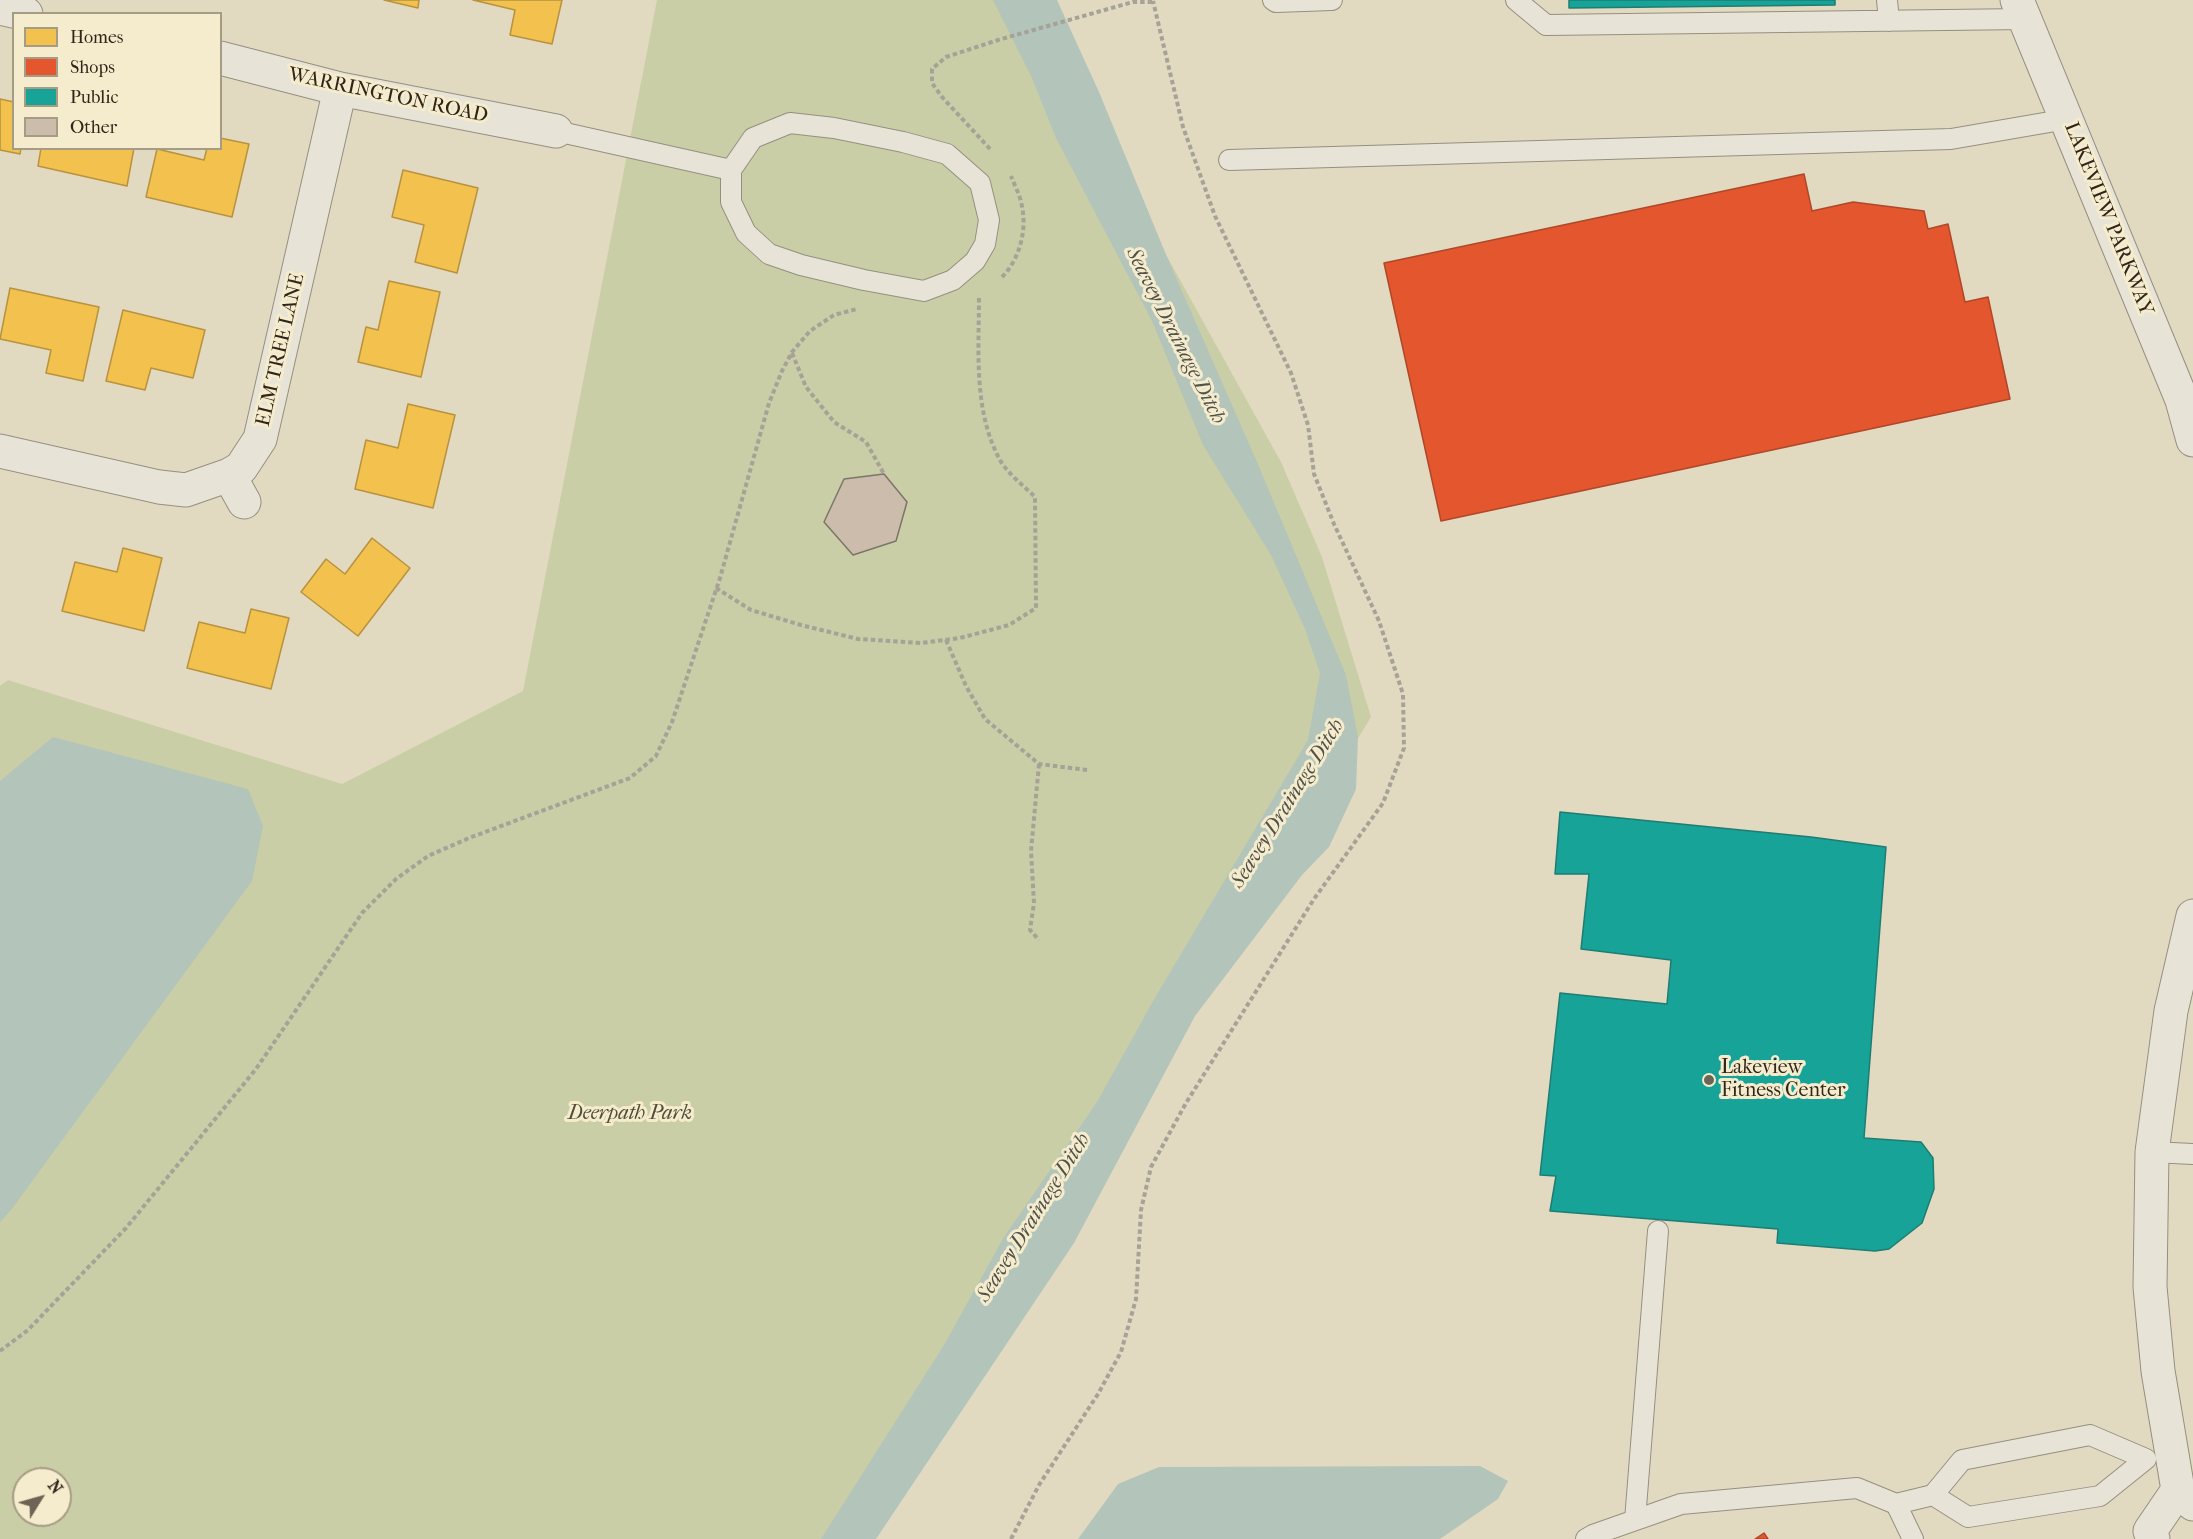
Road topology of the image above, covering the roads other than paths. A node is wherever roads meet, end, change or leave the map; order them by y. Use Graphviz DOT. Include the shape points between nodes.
graph roads {
  1 [pos="1273,0"];
  2 [pos="1332,0"];
  3 [pos="1515,0"];
  4 [pos="1887,0"];
  5 [pos="0,8"];
  6 [pos="2021,10"];
  7 [pos="17,12"];
  8 [pos="1889,21"];
  9 [pos="222,59"];
  10 [pos="340,89"];
  11 [pos="2067,120"];
  12 [pos="556,131"];
  13 [pos="1229,160"];
  14 [pos="731,171"];
  15 [pos="2193,440"];
  16 [pos="0,451"];
  17 [pos="2193,916"];
  18 [pos="2152,1152"];
  19 [pos="2193,1154"];
  20 [pos="1658,1231"];
  21 [pos="2170,1456"];
  22 [pos="1933,1495"];
  23 [pos="2185,1497"];
  24 [pos="1896,1504"];
  25 [pos="1635,1520"];
  26 [pos="1586,1539"];
  27 [pos="1913,1539"];
  28 [pos="2153,1539"];
  1 -- 2 [label="lane"];
  3 -- 8 [label="lane" via="1546,25"];
  4 -- 8 [label="lane"];
  5 -- 7 [label="street"];
  6 -- 8 [label="lane"];
  6 -- 11 [label="street, LAKEVIEW PARKWAY"];
  9 -- 10 [label="street, WARRINGTON ROAD"];
  10 -- 12 [label="street, WARRINGTON ROAD"];
  10 -- 16 [label="street, ELM TREE LANE" via="260,438 241,468 237,488 159,487"];
  11 -- 13 [label="lane" via="1951,139"];
  11 -- 15 [label="street, LAKEVIEW PARKWAY" via="2182,400"];
  12 -- 14 [label="lane"];
  14 -- 14 [label="lane" via="753,138 790,123 845,130 947,154 980,183 989,220 985,244 975,261 953,280 924,291 801,266 769,254 746,233 731,202"];
  17 -- 18 [label="street" via="2171,1011"];
  18 -- 19 [label="lane"];
  18 -- 21 [label="street" via="2150,1287"];
  20 -- 25 [label="lane"];
  21 -- 22 [label="lane" via="2100,1496 1968,1517"];
  21 -- 22 [label="lane" via="2090,1435 1962,1460"];
  21 -- 23 [label="street"];
  22 -- 24 [label="lane"];
  23 -- 28 [label="street" via="2151,1531"];
  24 -- 25 [label="lane" via="1857,1488 1681,1504"];
  24 -- 27 [label="lane"];
  25 -- 26 [label="lane"];
}
